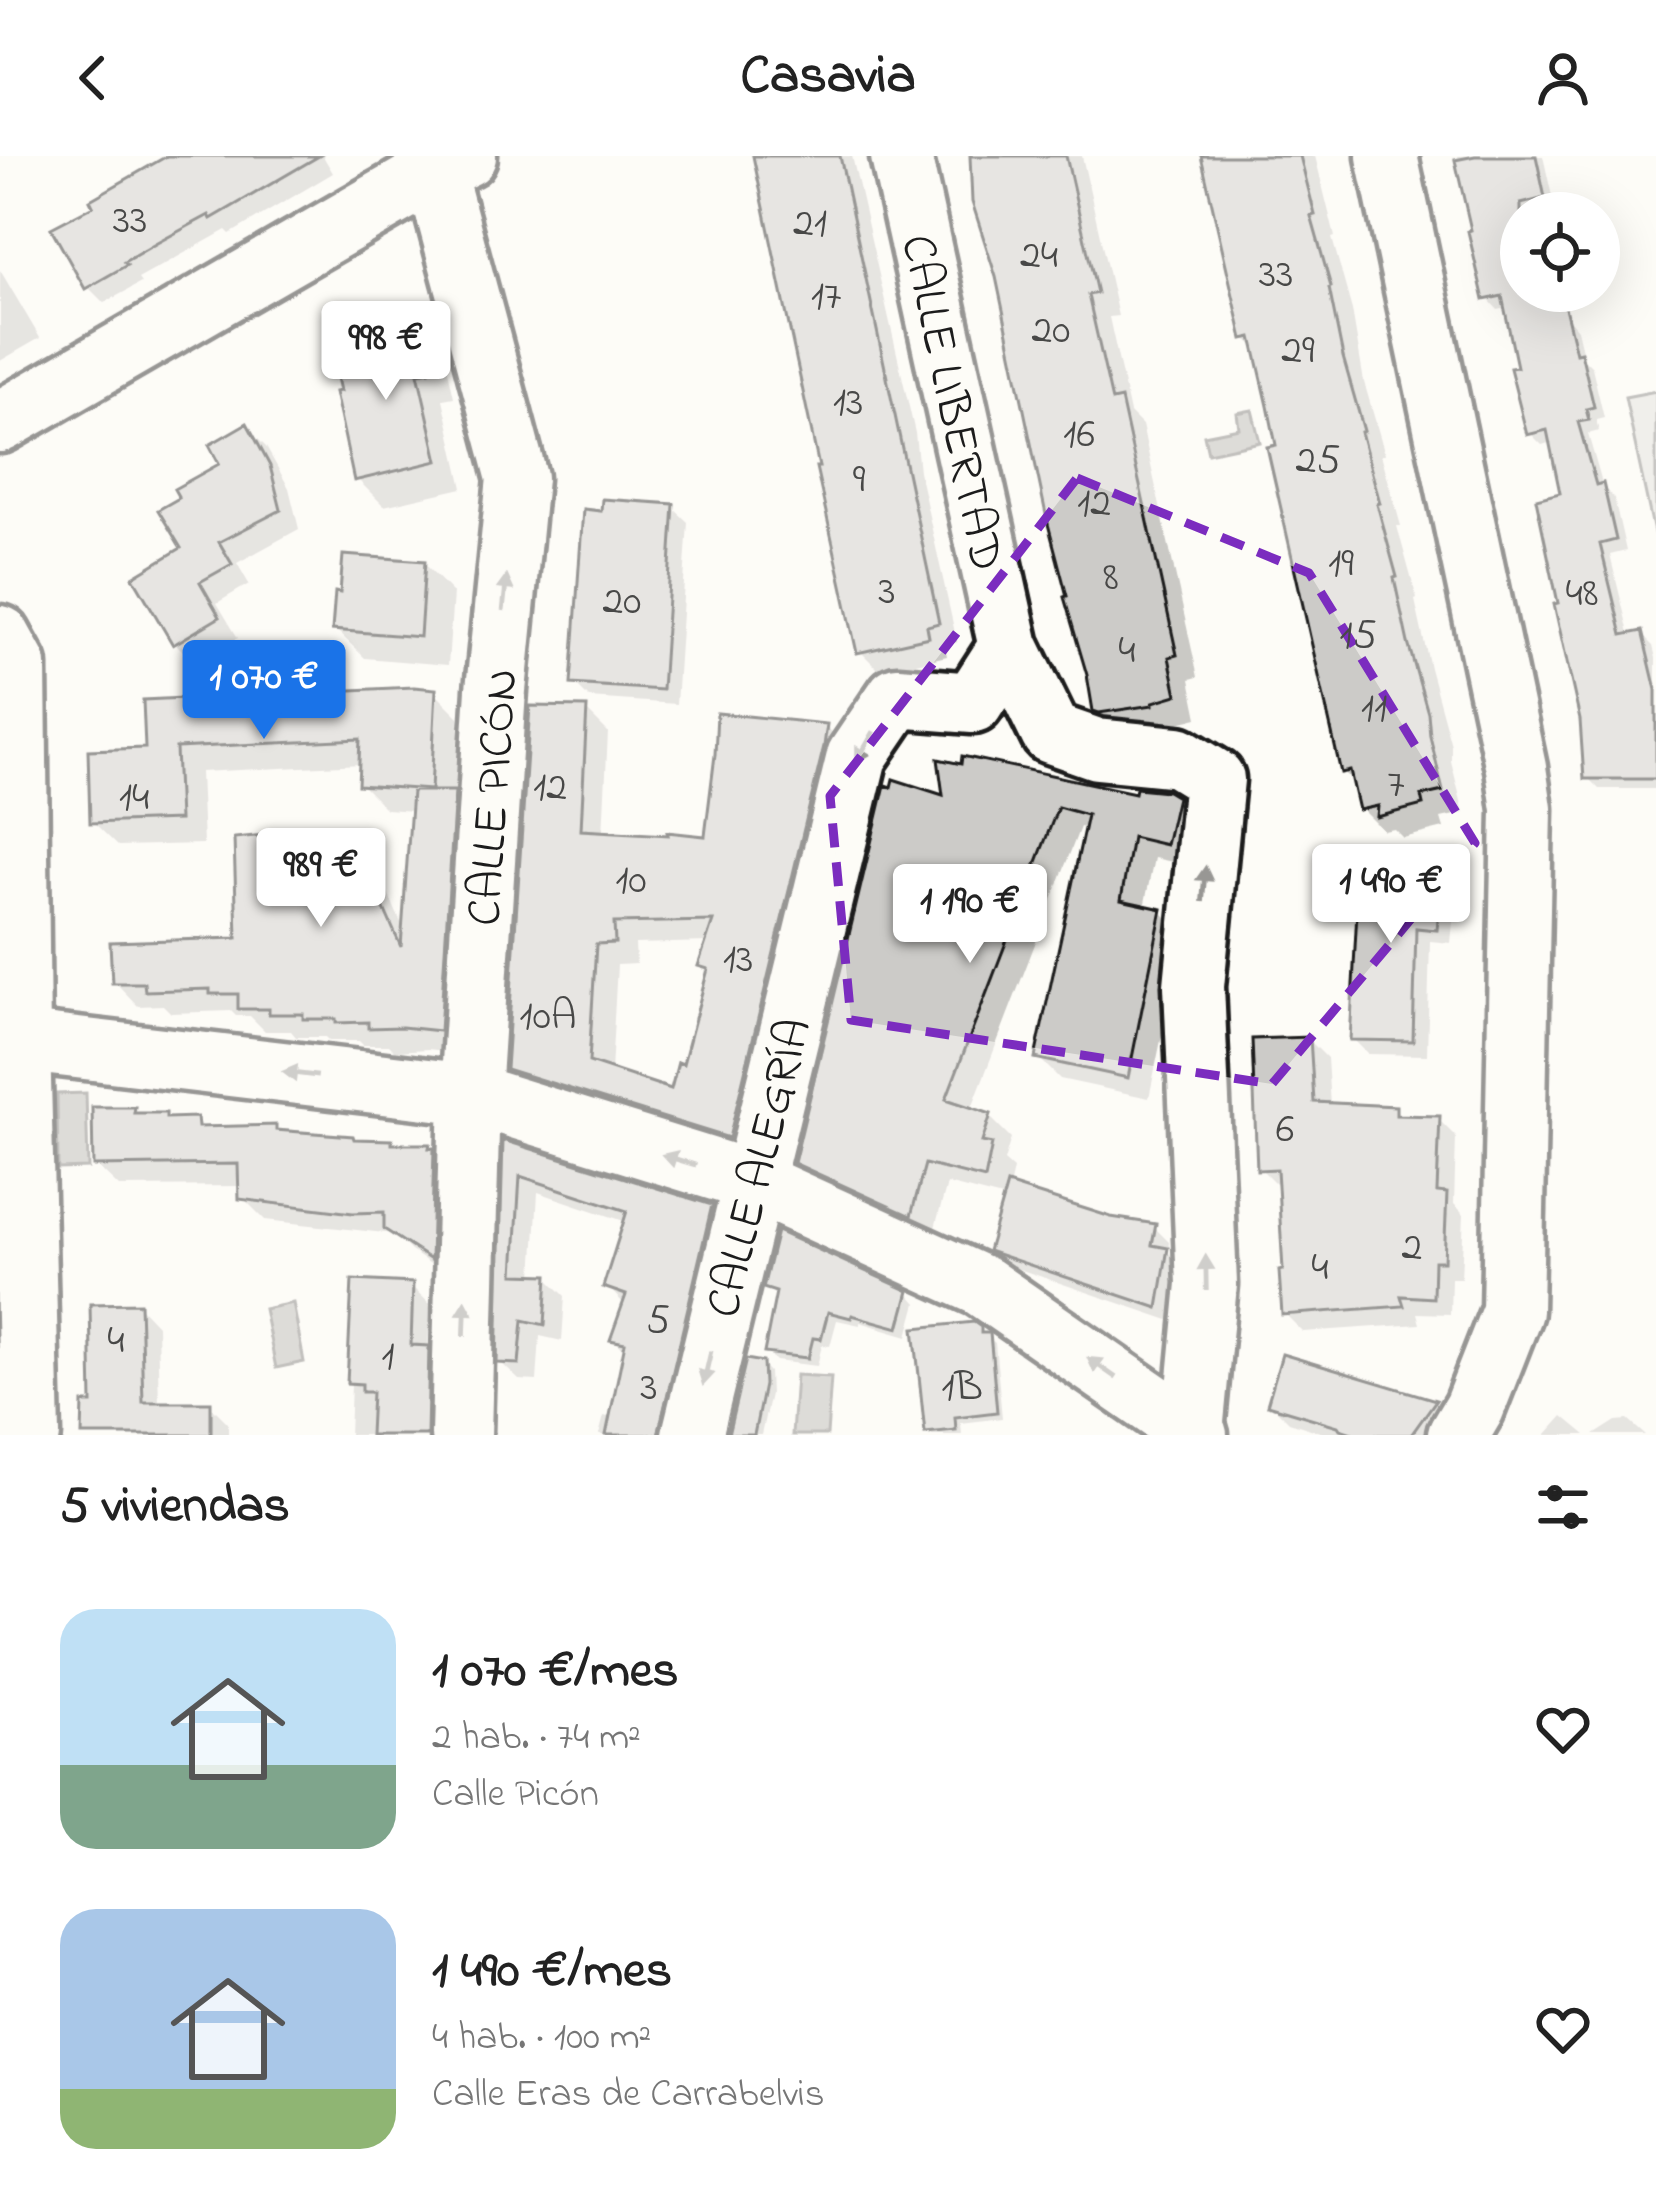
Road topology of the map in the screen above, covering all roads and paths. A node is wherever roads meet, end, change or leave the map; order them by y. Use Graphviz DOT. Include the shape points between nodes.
graph roads {
  1 [pos="901,156"];
  2 [pos="1387,156"];
  3 [pos="451,163"];
  4 [pos="0,422"];
  5 [pos="0,636"];
  6 [pos="1009,647"];
  7 [pos="973,703"];
  8 [pos="1051,733"];
  9 [pos="10,1040"];
  10 [pos="470,1094"];
  11 [pos="752,1181"];
  12 [pos="1195,1433"];
  13 [pos="30,1435"];
  14 [pos="461,1435"];
  15 [pos="692,1435"];
  16 [pos="1458,1435"];
  1 -- 6 [label="street, CALLE LIBERTAD"];
  2 -- 16 [label="street" via="1522,809 1511,1311"];
  3 -- 4 [label="street"];
  10 -- 3 [label="street, CALLE PICÓN, one-way" via="517,478"];
  5 -- 9 [label="street" via="16,665"];
  6 -- 7 [label="street"];
  6 -- 8 [label="street, CALLE LIBERTAD"];
  7 -- 8 [label="street"];
  7 -- 11 [label="street, CALLE ALEGRÍA, one-way" via="897,697 857,756"];
  12 -- 8 [label="street, one-way" via="1207,1284 1194,986 1214,779 1178,757 1097,748"];
  10 -- 9 [label="street, one-way"];
  9 -- 13 [label="street"];
  11 -- 10 [label="street, one-way"];
  14 -- 10 [label="street, CALLE PICÓN, one-way"];
  12 -- 11 [label="street, one-way" via="982,1286"];
  11 -- 15 [label="street, CALLE ALEGRÍA, one-way"];
}
